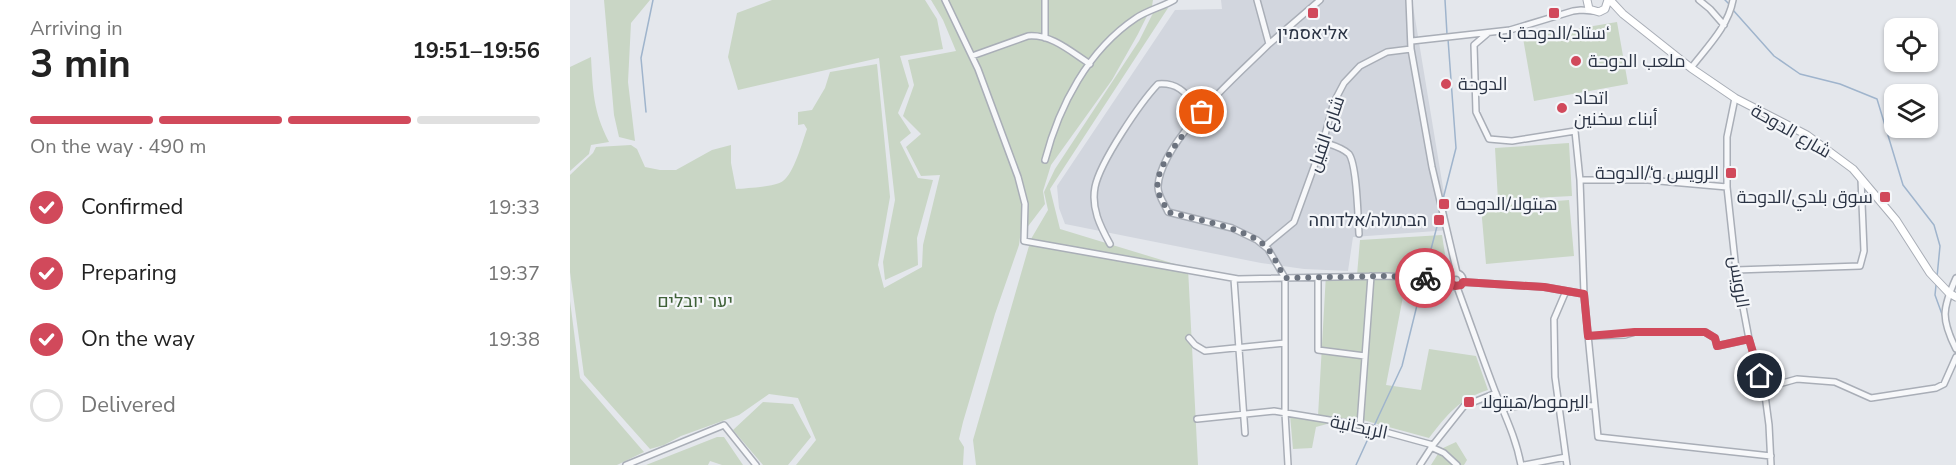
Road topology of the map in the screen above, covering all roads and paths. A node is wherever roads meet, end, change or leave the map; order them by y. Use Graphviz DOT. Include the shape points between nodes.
graph roads {
  1 [pos="945,0"];
  2 [pos="1045,0"];
  3 [pos="1174,0"];
  4 [pos="1257,0"];
  5 [pos="1320,0"];
  6 [pos="1409,0"];
  7 [pos="1587,0"];
  8 [pos="1609,0"];
  9 [pos="1699,0"];
  10 [pos="1733,0"];
  11 [pos="1573,11"];
  12 [pos="1597,12"];
  13 [pos="1625,15"];
  14 [pos="1724,25"];
  15 [pos="1488,33"];
  16 [pos="1045,38"];
  17 [pos="1412,41"];
  18 [pos="1269,44"];
  19 [pos="1411,49"];
  20 [pos="972,56"];
  21 [pos="1090,64"];
  22 [pos="1691,68"];
  23 [pos="1735,98"];
  24 [pos="1202,112"];
  25 [pos="1323,142"];
  26 [pos="1045,160"];
  27 [pos="1861,179"];
  28 [pos="1580,180"];
  29 [pos="1727,187"];
  30 [pos="1359,234"];
  31 [pos="1110,244"];
  32 [pos="1265,246"];
  33 [pos="1736,270"];
  34 [pos="1457,273"];
  35 [pos="1371,276"];
  36 [pos="1285,278"];
  37 [pos="1318,278"];
  38 [pos="1956,278"];
  39 [pos="1234,279"];
  40 [pos="1450,279"];
  41 [pos="1463,282"];
  42 [pos="1457,287"];
  43 [pos="1566,291"];
  44 [pos="1584,294"];
  45 [pos="1952,295"];
  46 [pos="1588,336"];
  47 [pos="1189,338"];
  48 [pos="1749,339"];
  49 [pos="1285,343"];
  50 [pos="1239,348"];
  51 [pos="1956,349"];
  52 [pos="1365,356"];
  53 [pos="1956,357"];
  54 [pos="1496,393"];
  55 [pos="1765,395"];
  56 [pos="1560,404"];
  57 [pos="1595,406"];
  58 [pos="1503,409"];
  59 [pos="1285,413"];
  60 [pos="1244,414"];
  61 [pos="1197,419"];
  62 [pos="1360,425"];
  63 [pos="1245,433"];
  64 [pos="1432,446"];
  65 [pos="1771,456"];
  66 [pos="1566,457"];
  67 [pos="626,465"];
  68 [pos="756,465"];
  69 [pos="1288,465"];
  70 [pos="1420,465"];
  71 [pos="1457,465"];
  72 [pos="1522,465"];
  73 [pos="1567,465"];
  74 [pos="1771,465"];
  1 -- 20 [label="street"];
  2 -- 16 [label="street"];
  3 -- 21 [label="street" via="1120,30"];
  4 -- 18 [label="street"];
  5 -- 18 [label="street"];
  6 -- 17 [label="street"];
  7 -- 11 [label="street"];
  7 -- 12 [label="street" via="1589,9"];
  8 -- 12 [label="street" via="1605,9"];
  8 -- 13 [label="street, شارع الدوحة"];
  9 -- 14 [label="street"];
  10 -- 14 [label="street"];
  11 -- 12 [label="street"];
  11 -- 15 [label="street" via="1524,27"];
  12 -- 13 [label="street"];
  13 -- 22 [label="street, شارع الدوحة"];
  14 -- 22 [label="street"];
  15 -- 17 [label="street"];
  15 -- 28 [label="street" via="1474,45 1474,74 1476,112 1489,139 1512,141 1575,131"];
  16 -- 20 [label="street" via="1028,36"];
  16 -- 21 [label="street"];
  17 -- 19 [label="street"];
  18 -- 24 [label="street"];
  19 -- 25 [label="street, شارع الفيل" via="1387,52 1359,66 1334,102"];
  19 -- 34 [label="street" via="1432,167"];
  20 -- 39 [label="street" via="1023,192 1024,241"];
  21 -- 26 [label="street" via="1065,105"];
  22 -- 23 [label="street, شارع الدوحة"];
  23 -- 27 [label="street, شارع الدوحة" via="1806,135"];
  23 -- 29 [label="street, الرويس" via="1727,137"];
  24 -- 31 [label="street" via="1178,86 1167,83 1158,84 1144,99 1095,187 1096,218"];
  24 -- 32 [label="street" via="1162,166 1157,189 1168,212 1232,228"];
  25 -- 30 [label="street" via="1342,148 1350,156"];
  25 -- 32 [label="street, شارع الفيل" via="1294,222"];
  27 -- 33 [label="street" via="1864,251 1860,266"];
  27 -- 45 [label="street, شارع الدوحة" via="1896,220 1930,273"];
  28 -- 29 [label="street" via="1648,180"];
  28 -- 44 [label="street"];
  29 -- 33 [label="street, الرويس"];
  32 -- 36 [label="street"];
  33 -- 48 [label="street, الرويس"];
  34 -- 40 [label="street"];
  34 -- 41 [label="street"];
  35 -- 37 [label="street"];
  35 -- 40 [label="street"];
  35 -- 52 [label="street"];
  36 -- 37 [label="street"];
  36 -- 39 [label="street"];
  36 -- 49 [label="street"];
  37 -- 52 [label="street" via="1318,350"];
  38 -- 45 [label="street"];
  39 -- 50 [label="street"];
  40 -- 42 [label="street"];
  41 -- 42 [label="street"];
  41 -- 43 [label="street"];
  42 -- 54 [label="street"];
  43 -- 44 [label="street"];
  43 -- 56 [label="street" via="1554,319 1555,377"];
  44 -- 46 [label="street"];
  45 -- 51 [label="street" via="1945,310 1945,328"];
  46 -- 48 [label="street" via="1705,332 1715,338 1717,346"];
  46 -- 57 [label="street"];
  47 -- 50 [label="street" via="1204,351"];
  48 -- 55 [label="street, الرويس"];
  49 -- 50 [label="street"];
  49 -- 59 [label="street"];
  50 -- 60 [label="street"];
  52 -- 62 [label="street"];
  53 -- 55 [label="street" via="1944,384 1936,388 1871,398 1835,382 1797,379 1779,384"];
  54 -- 58 [label="street"];
  54 -- 64 [label="street" via="1464,406"];
  55 -- 65 [label="street, الرويس"];
  56 -- 57 [label="street"];
  56 -- 58 [label="street" via="1533,403"];
  56 -- 66 [label="street"];
  57 -- 65 [label="street" via="1598,437"];
  58 -- 72 [label="street"];
  59 -- 60 [label="street, الريحانية"];
  59 -- 62 [label="street, الريحانية"];
  59 -- 69 [label="street"];
  60 -- 61 [label="street, الريحانية"];
  60 -- 63 [label="street"];
  62 -- 64 [label="street, الريحانية"];
  64 -- 70 [label="street"];
  64 -- 71 [label="street, الريحانية"];
  65 -- 74 [label="street, الرويس"];
  66 -- 72 [label="street"];
  66 -- 73 [label="street"];
  67 -- 68 [label="street" via="724,425"];
}
